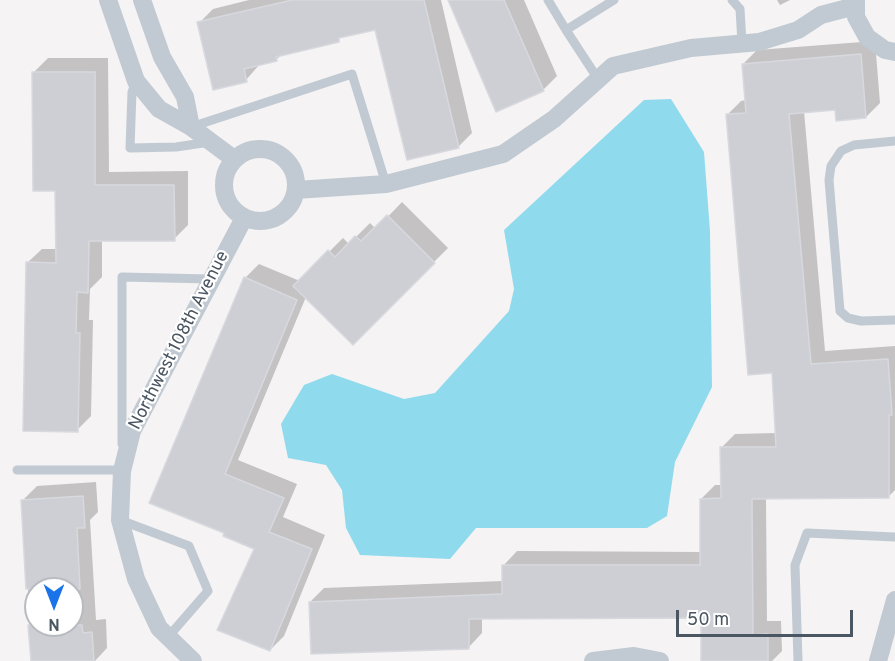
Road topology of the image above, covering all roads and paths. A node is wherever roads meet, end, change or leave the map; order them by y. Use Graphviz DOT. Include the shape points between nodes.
graph roads {
  1 [pos="108,0"];
  2 [pos="142,0"];
  3 [pos="548,0"];
  4 [pos="614,0"];
  5 [pos="732,0"];
  6 [pos="855,3"];
  7 [pos="566,30"];
  8 [pos="742,43"];
  9 [pos="895,52"];
  10 [pos="598,79"];
  11 [pos="136,81"];
  12 [pos="191,127"];
  13 [pos="895,141"];
  14 [pos="210,142"];
  15 [pos="234,159"];
  16 [pos="386,184"];
  17 [pos="296,190"];
  18 [pos="244,218"];
  19 [pos="210,279"];
  20 [pos="895,320"];
  21 [pos="17,470"];
  22 [pos="122,471"];
  23 [pos="120,520"];
  24 [pos="895,537"];
  25 [pos="895,600"];
  26 [pos="168,637"];
  27 [pos="193,661"];
  28 [pos="593,661"];
  29 [pos="660,661"];
  30 [pos="798,661"];
  31 [pos="878,661"];
  1 -- 11 [label="street"];
  2 -- 12 [label="street" via="162,57 185,97"];
  3 -- 7 [label="lane"];
  4 -- 7 [label="lane"];
  5 -- 8 [label="lane" via="740,9"];
  6 -- 8 [label="street" via="821,15 782,36"];
  6 -- 9 [label="street" via="856,17 867,37"];
  7 -- 10 [label="lane"];
  8 -- 10 [label="street" via="691,48 613,66"];
  10 -- 16 [label="street" via="554,118 504,154"];
  11 -- 12 [label="street" via="159,110"];
  11 -- 14 [label="lane" via="132,92 130,148"];
  12 -- 14 [label="street"];
  12 -- 16 [label="lane" via="352,74"];
  13 -- 20 [label="lane" via="854,145 841,151 831,166 829,180 840,311 861,321"];
  14 -- 15 [label="street"];
  15 -- 17 [label="street" via="257,148 273,151 292,167"];
  15 -- 18 [label="street" via="223,188 226,201"];
  16 -- 17 [label="street"];
  17 -- 18 [label="street" via="285,212 274,219 257,222"];
  18 -- 19 [label="street, Northwest 108th Avenue"];
  19 -- 22 [label="street, Northwest 108th Avenue" via="132,431"];
  19 -- 22 [label="lane" via="122,277"];
  21 -- 22 [label="lane"];
  22 -- 23 [label="street, Northwest 108th Avenue"];
  23 -- 26 [label="street, Northwest 108th Avenue" via="136,579 159,628"];
  23 -- 26 [label="lane" via="189,546 208,591"];
  24 -- 30 [label="lane" via="807,533 795,564"];
  25 -- 31 [label="street"];
  26 -- 27 [label="street, Northwest 108th Avenue"];
  28 -- 29 [label="street" via="634,656"];
}
